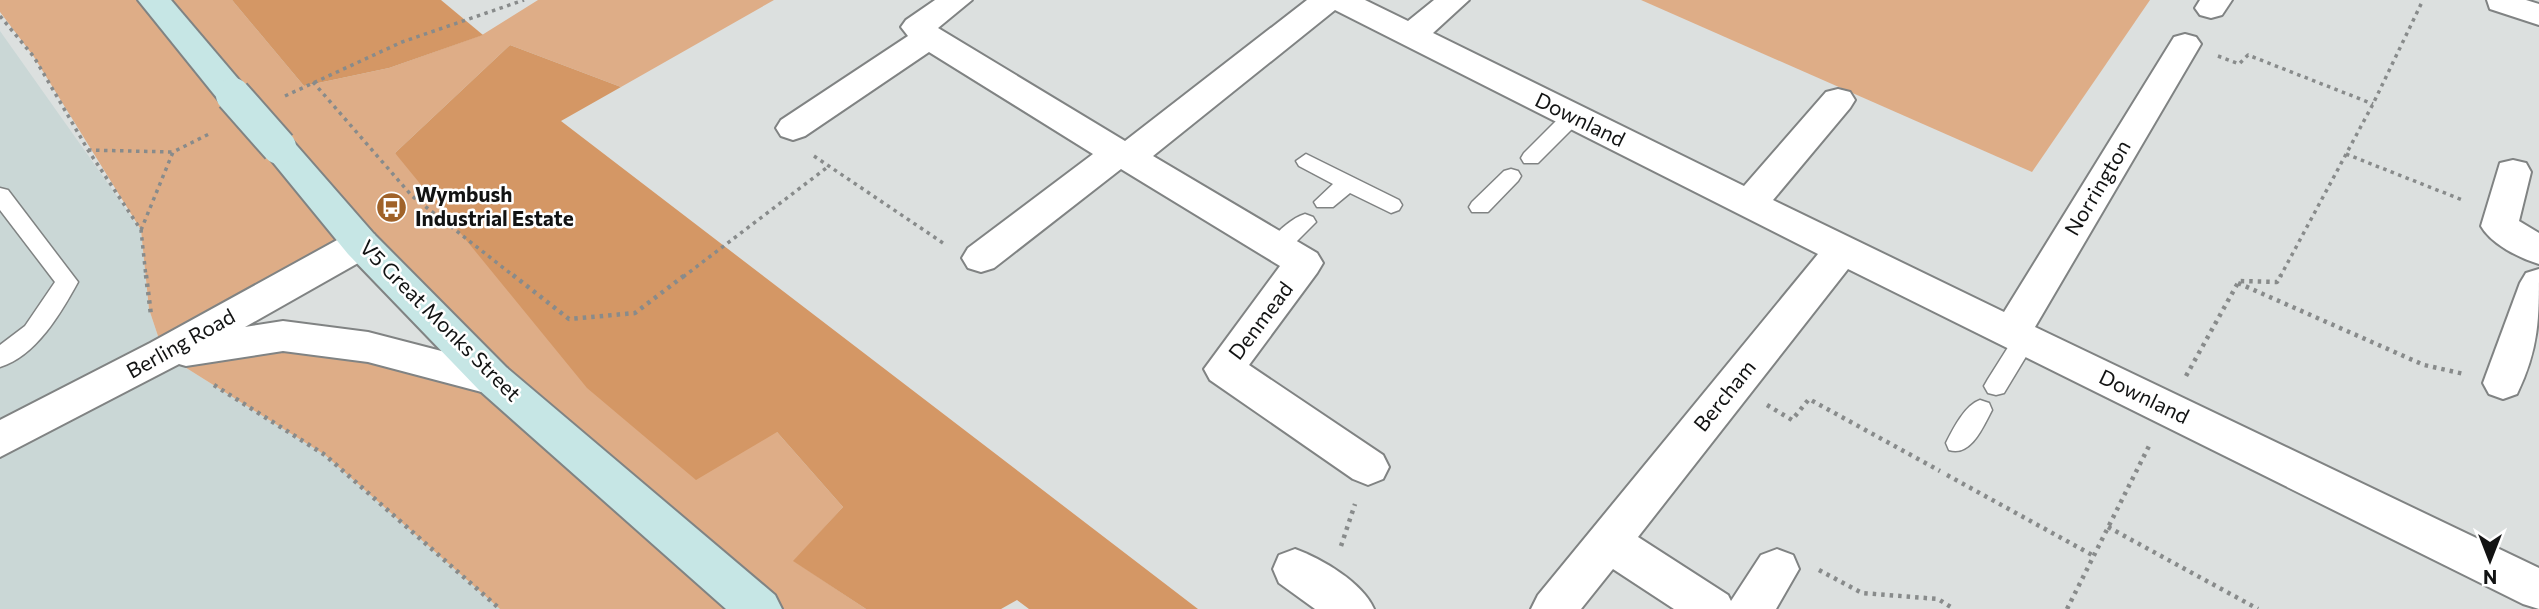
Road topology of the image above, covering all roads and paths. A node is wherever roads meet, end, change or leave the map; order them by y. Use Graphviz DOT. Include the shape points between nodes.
graph roads {
  1 [pos="154,0"];
  2 [pos="524,0"];
  3 [pos="956,0"];
  4 [pos="1327,0"];
  5 [pos="1340,0"];
  6 [pos="1452,0"];
  7 [pos="2423,0"];
  8 [pos="2502,1"];
  9 [pos="2539,15"];
  10 [pos="1411,35"];
  11 [pos="929,37"];
  12 [pos="2185,44"];
  13 [pos="313,82"];
  14 [pos="283,97"];
  15 [pos="1838,100"];
  16 [pos="2373,104"];
  17 [pos="1573,116"];
  18 [pos="793,128"];
  19 [pos="218,129"];
  20 [pos="88,150"];
  21 [pos="173,152"];
  22 [pos="2346,154"];
  23 [pos="1123,155"];
  24 [pos="1531,158"];
  25 [pos="1306,161"];
  26 [pos="829,166"];
  27 [pos="2513,172"];
  28 [pos="1511,176"];
  29 [pos="1346,184"];
  30 [pos="0,195"];
  31 [pos="1325,202"];
  32 [pos="1749,204"];
  33 [pos="1391,205"];
  34 [pos="1480,207"];
  35 [pos="2502,215"];
  36 [pos="1305,222"];
  37 [pos="141,230"];
  38 [pos="361,244"];
  39 [pos="1277,247"];
  40 [pos="1842,250"];
  41 [pos="2539,250"];
  42 [pos="981,258"];
  43 [pos="2238,284"];
  44 [pos="2539,284"];
  45 [pos="2018,336"];
  46 [pos="164,354"];
  47 [pos="0,358"];
  48 [pos="494,379"];
  49 [pos="2503,383"];
  50 [pos="1734,386"];
  51 [pos="1996,386"];
  52 [pos="2167,409"];
  53 [pos="1980,410"];
  54 [pos="0,440"];
  55 [pos="1958,443"];
  56 [pos="1368,467"];
  57 [pos="2108,527"];
  58 [pos="1608,542"];
  59 [pos="2094,556"];
  60 [pos="1777,569"];
  61 [pos="1324,590"];
  62 [pos="2539,590"];
  63 [pos="759,609"];
  64 [pos="1553,609"];
  65 [pos="1712,609"];
  66 [pos="1750,609"];
  67 [pos="1954,609"];
  68 [pos="2067,609"];
  69 [pos="2258,609"];
  1 -- 38 [label="street, V5 Great Monks Street, bridge"];
  2 -- 13 [label="path" via="475,13"];
  3 -- 11 [label="street" via="916,27"];
  4 -- 23 [label="street"];
  5 -- 10 [label="street, Downland"];
  6 -- 10 [label="street"];
  7 -- 16 [label="path"];
  8 -- 9 [label="street"];
  10 -- 17 [label="street, Downland"];
  11 -- 18 [label="street"];
  11 -- 23 [label="street, Denmead"];
  12 -- 16 [label="path" via="2239,64 2248,55"];
  12 -- 45 [label="street, Norrington"];
  13 -- 14 [label="path"];
  13 -- 26 [label="path" via="412,195 569,319 635,313"];
  15 -- 32 [label="street"];
  16 -- 22 [label="path"];
  17 -- 24 [label="lane"];
  17 -- 32 [label="street, Downland"];
  18 -- 26 [label="path" via="803,148"];
  19 -- 21 [label="path"];
  20 -- 21 [label="path"];
  21 -- 37 [label="path"];
  22 -- 35 [label="path"];
  22 -- 43 [label="path" via="2277,282"];
  23 -- 39 [label="street, Denmead"];
  23 -- 42 [label="street"];
  25 -- 29 [label="lane"];
  26 -- 42 [label="path" via="956,252"];
  27 -- 35 [label="street"];
  28 -- 34 [label="lane"];
  29 -- 31 [label="lane"];
  29 -- 33 [label="lane"];
  30 -- 47 [label="lane" via="67,282 33,332"];
  32 -- 40 [label="street, Downland"];
  35 -- 41 [label="street" via="2499,226"];
  36 -- 39 [label="lane"];
  38 -- 46 [label="street, Berling Road"];
  38 -- 48 [label="street, V5 Great Monks Street"];
  39 -- 56 [label="street, Denmead" via="1304,263 1224,369"];
  40 -- 45 [label="street, Downland"];
  40 -- 50 [label="street, Bercham"];
  43 -- 49 [label="path" via="2424,365"];
  43 -- 52 [label="path"];
  44 -- 49 [label="street"];
  45 -- 51 [label="lane"];
  45 -- 52 [label="street, Downland"];
  46 -- 48 [label="street" via="283,336 368,347"];
  46 -- 54 [label="street, Berling Road"];
  48 -- 63 [label="street, V5 Great Monks Street"];
  50 -- 58 [label="street, Bercham"];
  50 -- 59 [label="path" via="1792,420 1809,399"];
  52 -- 57 [label="path"];
  52 -- 62 [label="street, Downland"];
  53 -- 55 [label="lane"];
  56 -- 61 [label="path"];
  57 -- 59 [label="path"];
  57 -- 69 [label="path"];
  58 -- 64 [label="street, Bercham"];
  58 -- 65 [label="street"];
  59 -- 68 [label="path"];
  60 -- 66 [label="street"];
  60 -- 67 [label="path" via="1813,567 1862,593 1938,599"];
}
